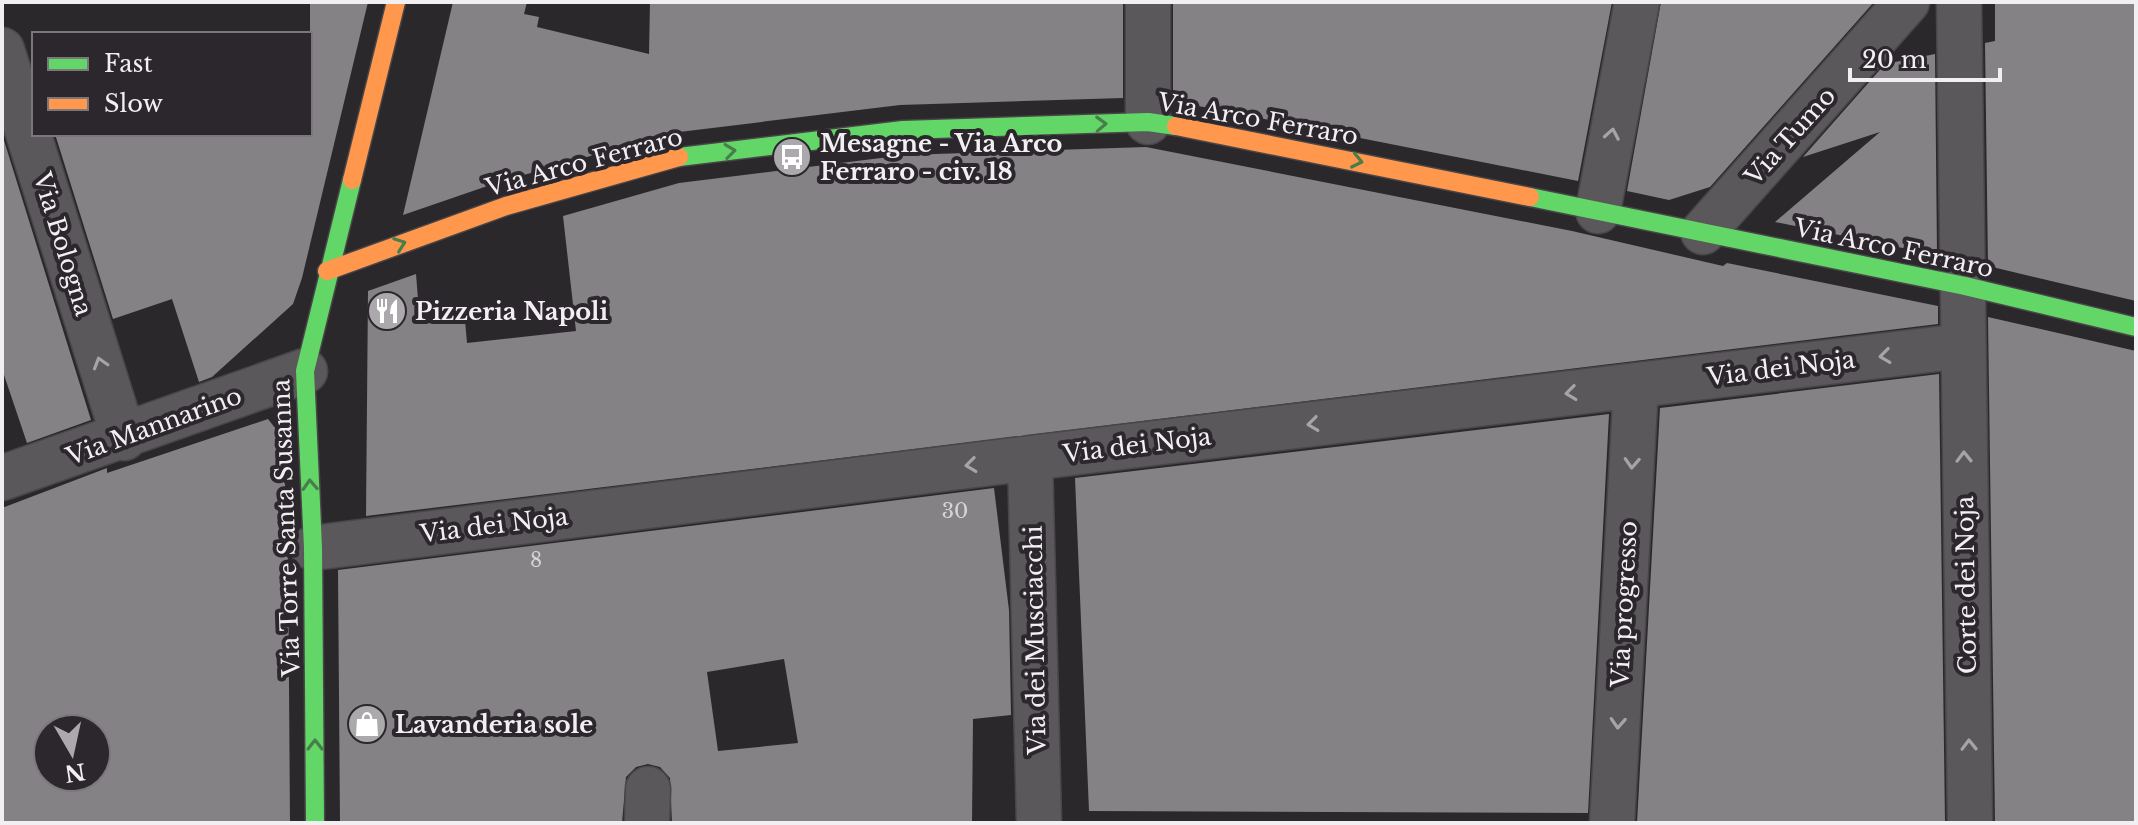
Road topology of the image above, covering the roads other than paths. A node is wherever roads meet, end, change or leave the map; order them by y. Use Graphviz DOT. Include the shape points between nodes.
graph roads {
  1 [pos="396,2"];
  2 [pos="1148,2"];
  3 [pos="1637,2"];
  4 [pos="1907,2"];
  5 [pos="1959,2"];
  6 [pos="2,50"];
  7 [pos="1148,122"];
  8 [pos="1598,211"];
  9 [pos="1703,232"];
  10 [pos="327,271"];
  11 [pos="1965,286"];
  12 [pos="2136,327"];
  13 [pos="1962,346"];
  14 [pos="305,371"];
  15 [pos="1636,385"];
  16 [pos="124,438"];
  17 [pos="1030,458"];
  18 [pos="2,478"];
  19 [pos="313,548"];
  20 [pos="315,823"];
  21 [pos="1039,823"];
  22 [pos="1612,823"];
  23 [pos="1970,823"];
  1 -- 10 [label="street, Via Torre Santa Susanna"];
  2 -- 7 [label="street"];
  8 -- 3 [label="street, one-way"];
  4 -- 9 [label="street, Via Tumo"];
  5 -- 11 [label="street, Corte dei Noja"];
  16 -- 6 [label="street, Via Bologna, one-way"];
  7 -- 8 [label="street, Via Arco Ferraro, one-way"];
  10 -- 7 [label="street, Via Arco Ferraro, one-way" via="506,206 674,158 903,130"];
  8 -- 9 [label="street, Via Arco Ferraro"];
  9 -- 11 [label="street, Via Arco Ferraro"];
  10 -- 14 [label="street, Via Torre Santa Susanna"];
  11 -- 12 [label="street, Via Arco Ferraro"];
  11 -- 13 [label="street, Corte dei Noja"];
  13 -- 15 [label="street, Via dei Noja, one-way"];
  23 -- 13 [label="street, Corte dei Noja, one-way"];
  14 -- 16 [label="street, Via Mannarino"];
  19 -- 14 [label="street, Via Torre Santa Susanna, one-way"];
  15 -- 17 [label="street, Via dei Noja, one-way"];
  15 -- 22 [label="street, Via progresso, one-way"];
  16 -- 18 [label="street, Via Mannarino"];
  17 -- 19 [label="street, Via dei Noja, one-way"];
  17 -- 21 [label="street, Via dei Musciacchi"];
  20 -- 19 [label="street, Via Torre Santa Susanna, one-way"];
}
